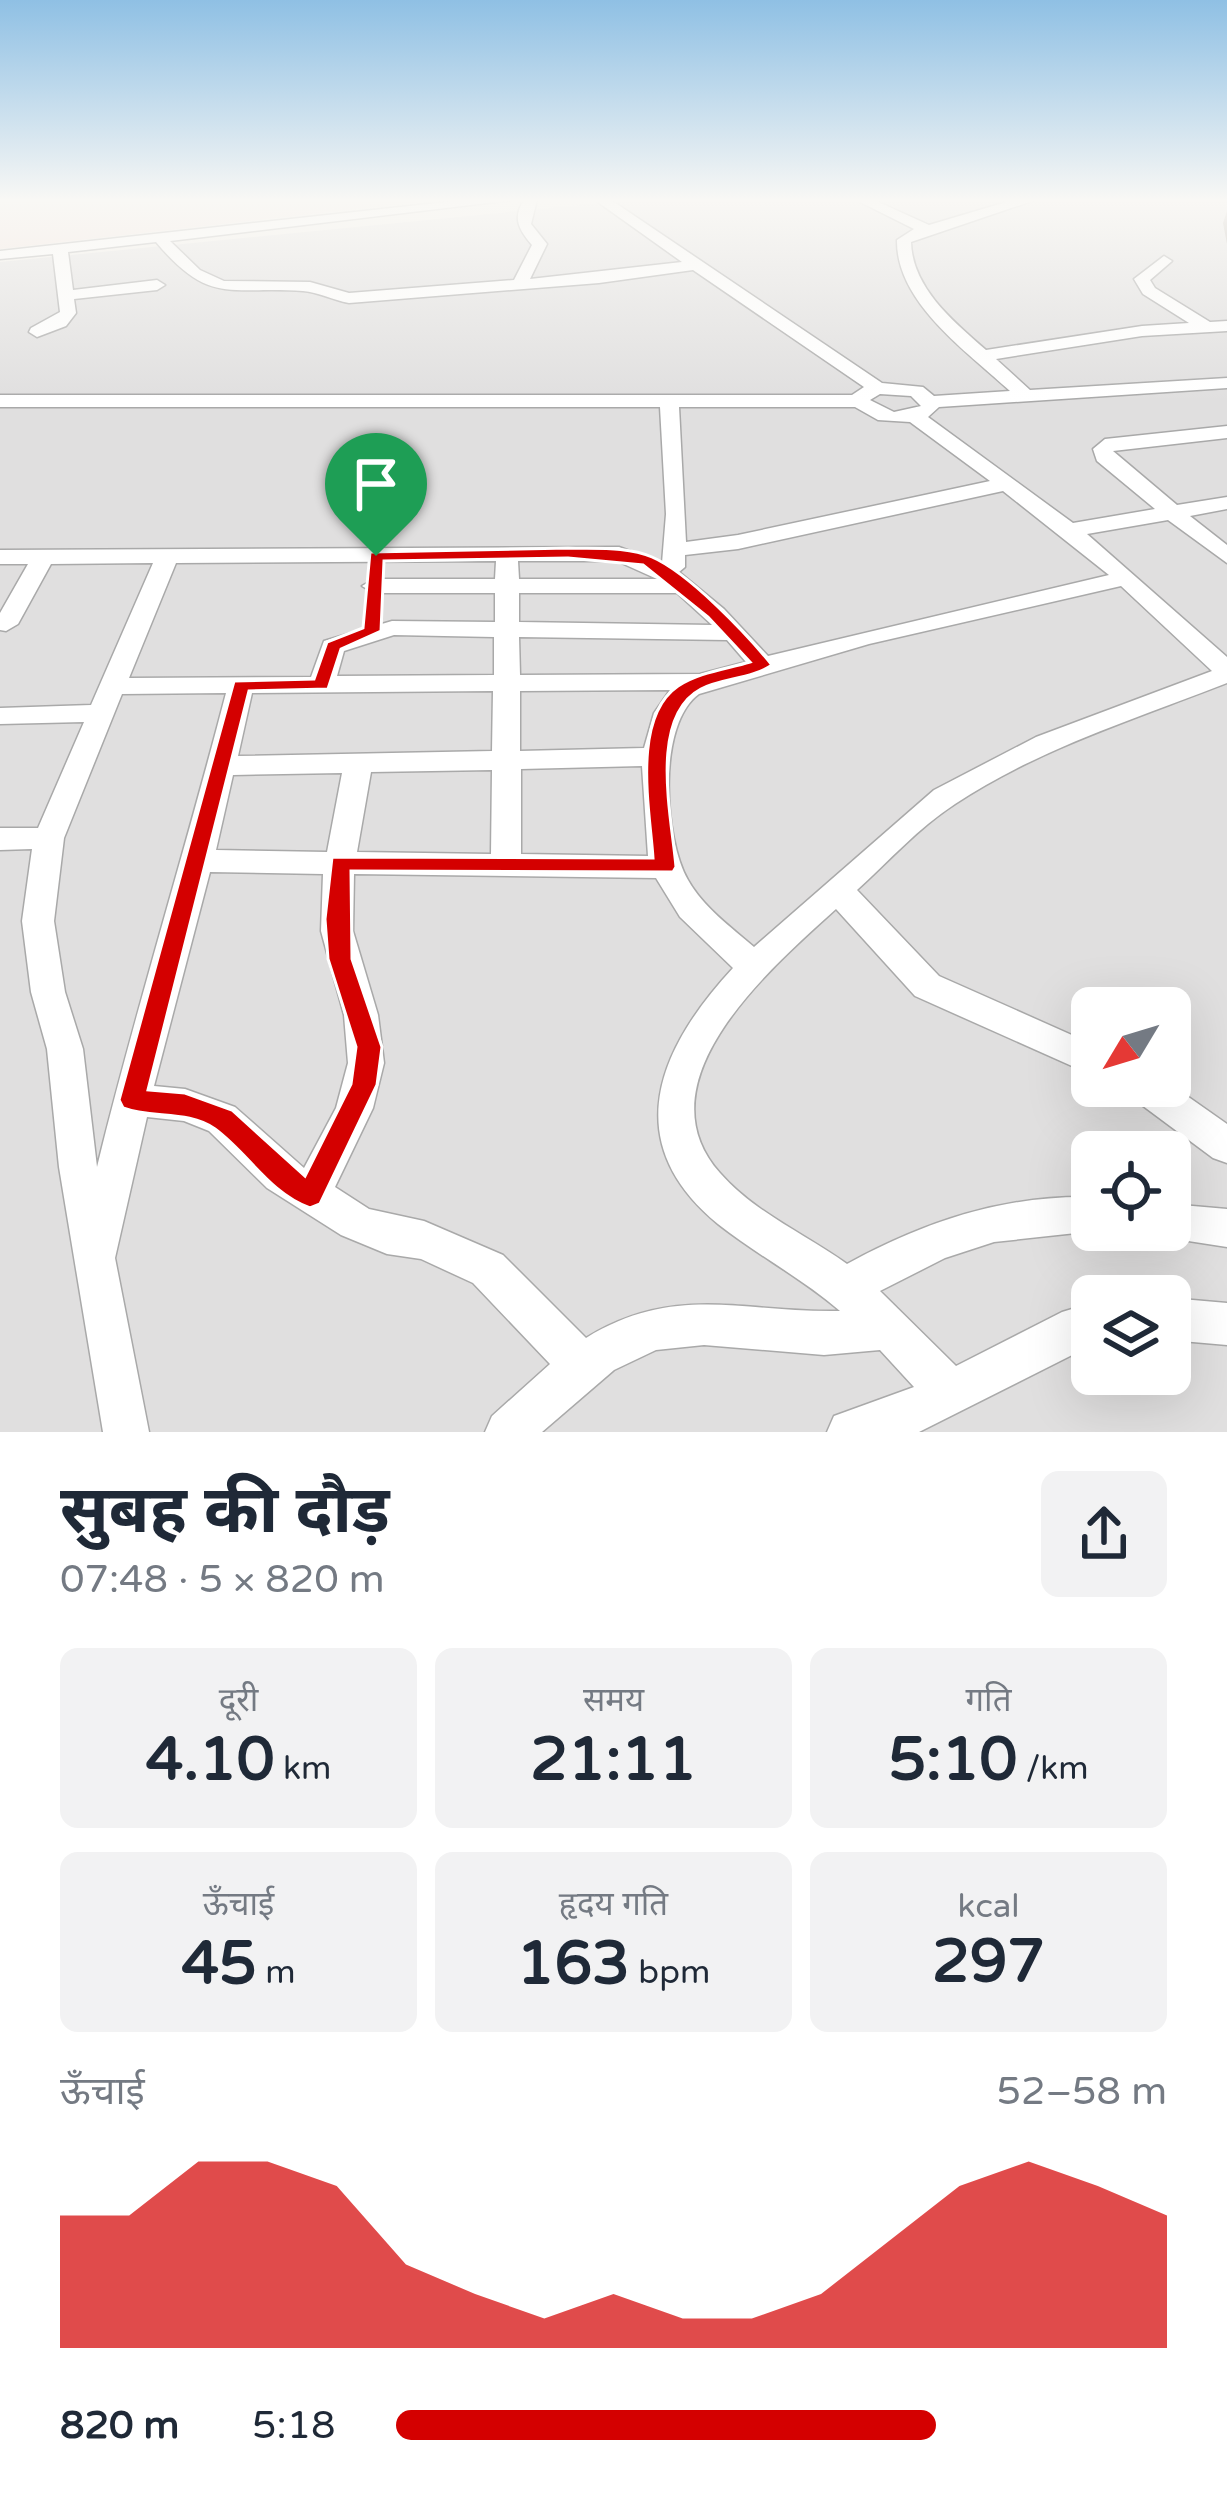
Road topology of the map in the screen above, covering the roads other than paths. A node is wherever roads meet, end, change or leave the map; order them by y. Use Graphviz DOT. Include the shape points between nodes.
graph roads {
  1 [pos="63,267"];
  2 [pos="185,267"];
  3 [pos="529,267"];
  4 [pos="688,267"];
  5 [pos="697,267"];
  6 [pos="904,267"];
  7 [pos="1157,267"];
  8 [pos="520,284"];
  9 [pos="157,285"];
  10 [pos="68,295"];
  11 [pos="1217,327"];
  12 [pos="37,332"];
  13 [pos="984,356"];
  14 [pos="1227,383"];
  15 [pos="877,388"];
  16 [pos="1024,394"];
  17 [pos="0,401"];
  18 [pos="860,401"];
  19 [pos="669,402"];
  20 [pos="922,409"];
  21 [pos="1227,431"];
  22 [pos="1006,484"];
  23 [pos="1227,503"];
  24 [pos="1171,512"];
  25 [pos="1069,530"];
  26 [pos="674,550"];
  27 [pos="507,554"];
  28 [pos="167,556"];
  29 [pos="376,556"];
  30 [pos="1227,556"];
  31 [pos="0,557"];
  32 [pos="44,558"];
  33 [pos="1126,578"];
  34 [pos="678,582"];
  35 [pos="374,586"];
  36 [pos="506,586"];
  37 [pos="6,624"];
  38 [pos="372,631"];
  39 [pos="507,631"];
  40 [pos="734,633"];
  41 [pos="763,665"];
  42 [pos="1227,672"];
  43 [pos="700,682"];
  44 [pos="506,683"];
  45 [pos="241,685"];
  46 [pos="321,685"];
  47 [pos="107,700"];
  48 [pos="0,716"];
  49 [pos="656,757"];
  50 [pos="510,759"];
  51 [pos="358,763"];
  52 [pos="222,766"];
  53 [pos="50,838"];
  54 [pos="0,839"];
  55 [pos="198,861"];
  56 [pos="340,863"];
  57 [pos="506,865"];
  58 [pos="665,867"];
  59 [pos="838,890"];
  60 [pos="753,966"];
  61 [pos="1071,1051"];
  62 [pos="132,1100"];
  63 [pos="1173,1107"];
  64 [pos="1227,1146"];
  65 [pos="310,1195"];
  66 [pos="1071,1216"];
  67 [pos="1191,1225"];
  68 [pos="1227,1228"];
  69 [pos="95,1260"];
  70 [pos="845,1288"];
  71 [pos="1191,1321"];
  72 [pos="1227,1324"];
  73 [pos="889,1328"];
  74 [pos="1071,1330"];
  75 [pos="583,1366"];
  76 [pos="951,1394"];
  77 [pos="126,1432"];
  78 [pos="508,1432"];
  79 [pos="850,1432"];
  1 -- 10 [label="street"];
  2 -- 8 [label="street" via="223,288 313,286 349,298"];
  3 -- 8 [label="street"];
  4 -- 8 [label="street"];
  5 -- 15 [label="street"];
  6 -- 13 [label="street"];
  7 -- 11 [label="street" via="1142,279 1149,291"];
  9 -- 10 [label="street"];
  10 -- 12 [label="street" via="66,318"];
  11 -- 13 [label="street"];
  13 -- 16 [label="street"];
  14 -- 16 [label="street"];
  15 -- 18 [label="street"];
  15 -- 20 [label="street" via="916,392"];
  16 -- 20 [label="street"];
  17 -- 19 [label="street"];
  18 -- 19 [label="street"];
  18 -- 20 [label="street" via="887,416"];
  19 -- 26 [label="street"];
  20 -- 22 [label="street"];
  21 -- 24 [label="street" via="1103,448"];
  22 -- 25 [label="street"];
  22 -- 26 [label="street"];
  23 -- 24 [label="street"];
  24 -- 25 [label="street"];
  24 -- 30 [label="street"];
  25 -- 33 [label="street"];
  26 -- 34 [label="street"];
  27 -- 29 [label="street"];
  27 -- 34 [label="street" via="619,554 648,561"];
  27 -- 36 [label="street"];
  28 -- 29 [label="street"];
  28 -- 32 [label="street"];
  28 -- 47 [label="street"];
  29 -- 35 [label="street"];
  31 -- 32 [label="street"];
  32 -- 37 [label="street"];
  33 -- 41 [label="street"];
  33 -- 42 [label="street"];
  34 -- 36 [label="street"];
  34 -- 40 [label="street"];
  35 -- 36 [label="street"];
  35 -- 38 [label="street"];
  36 -- 39 [label="street"];
  38 -- 39 [label="street"];
  38 -- 46 [label="street" via="333,646"];
  39 -- 40 [label="street"];
  39 -- 44 [label="street"];
  40 -- 41 [label="street"];
  41 -- 43 [label="street"];
  42 -- 59 [label="street" via="1005,763 942,798"];
  43 -- 44 [label="street"];
  43 -- 49 [label="street" via="666,714"];
  44 -- 46 [label="street"];
  44 -- 50 [label="street"];
  45 -- 46 [label="street"];
  45 -- 47 [label="street"];
  45 -- 52 [label="street"];
  47 -- 48 [label="street"];
  47 -- 53 [label="street"];
  49 -- 50 [label="street"];
  49 -- 58 [label="street"];
  50 -- 51 [label="street"];
  50 -- 57 [label="street"];
  51 -- 52 [label="street"];
  51 -- 56 [label="street"];
  52 -- 55 [label="street"];
  53 -- 54 [label="street"];
  53 -- 69 [label="street" via="38,921"];
  55 -- 56 [label="street"];
  55 -- 62 [label="street"];
  56 -- 57 [label="street"];
  56 -- 65 [label="street" via="340,959 369,1047 364,1085"];
  57 -- 58 [label="street"];
  58 -- 60 [label="street" via="699,916"];
  59 -- 60 [label="street"];
  59 -- 61 [label="street" via="927,986"];
  60 -- 70 [label="street" via="693,1050 678,1091 678,1141 695,1176"];
  62 -- 65 [label="street" via="185,1105 222,1119"];
  62 -- 69 [label="street"];
  63 -- 64 [label="street"];
  65 -- 75 [label="street" via="355,1222 424,1240 488,1269"];
  66 -- 70 [label="street" via="1029,1215 922,1244"];
  67 -- 68 [label="street"];
  69 -- 77 [label="street"];
  70 -- 73 [label="street"];
  71 -- 72 [label="street"];
  73 -- 75 [label="street" via="824,1334 675,1323 631,1336"];
  73 -- 76 [label="street"];
  74 -- 76 [label="street"];
  75 -- 78 [label="street"];
  76 -- 79 [label="street"];
}
